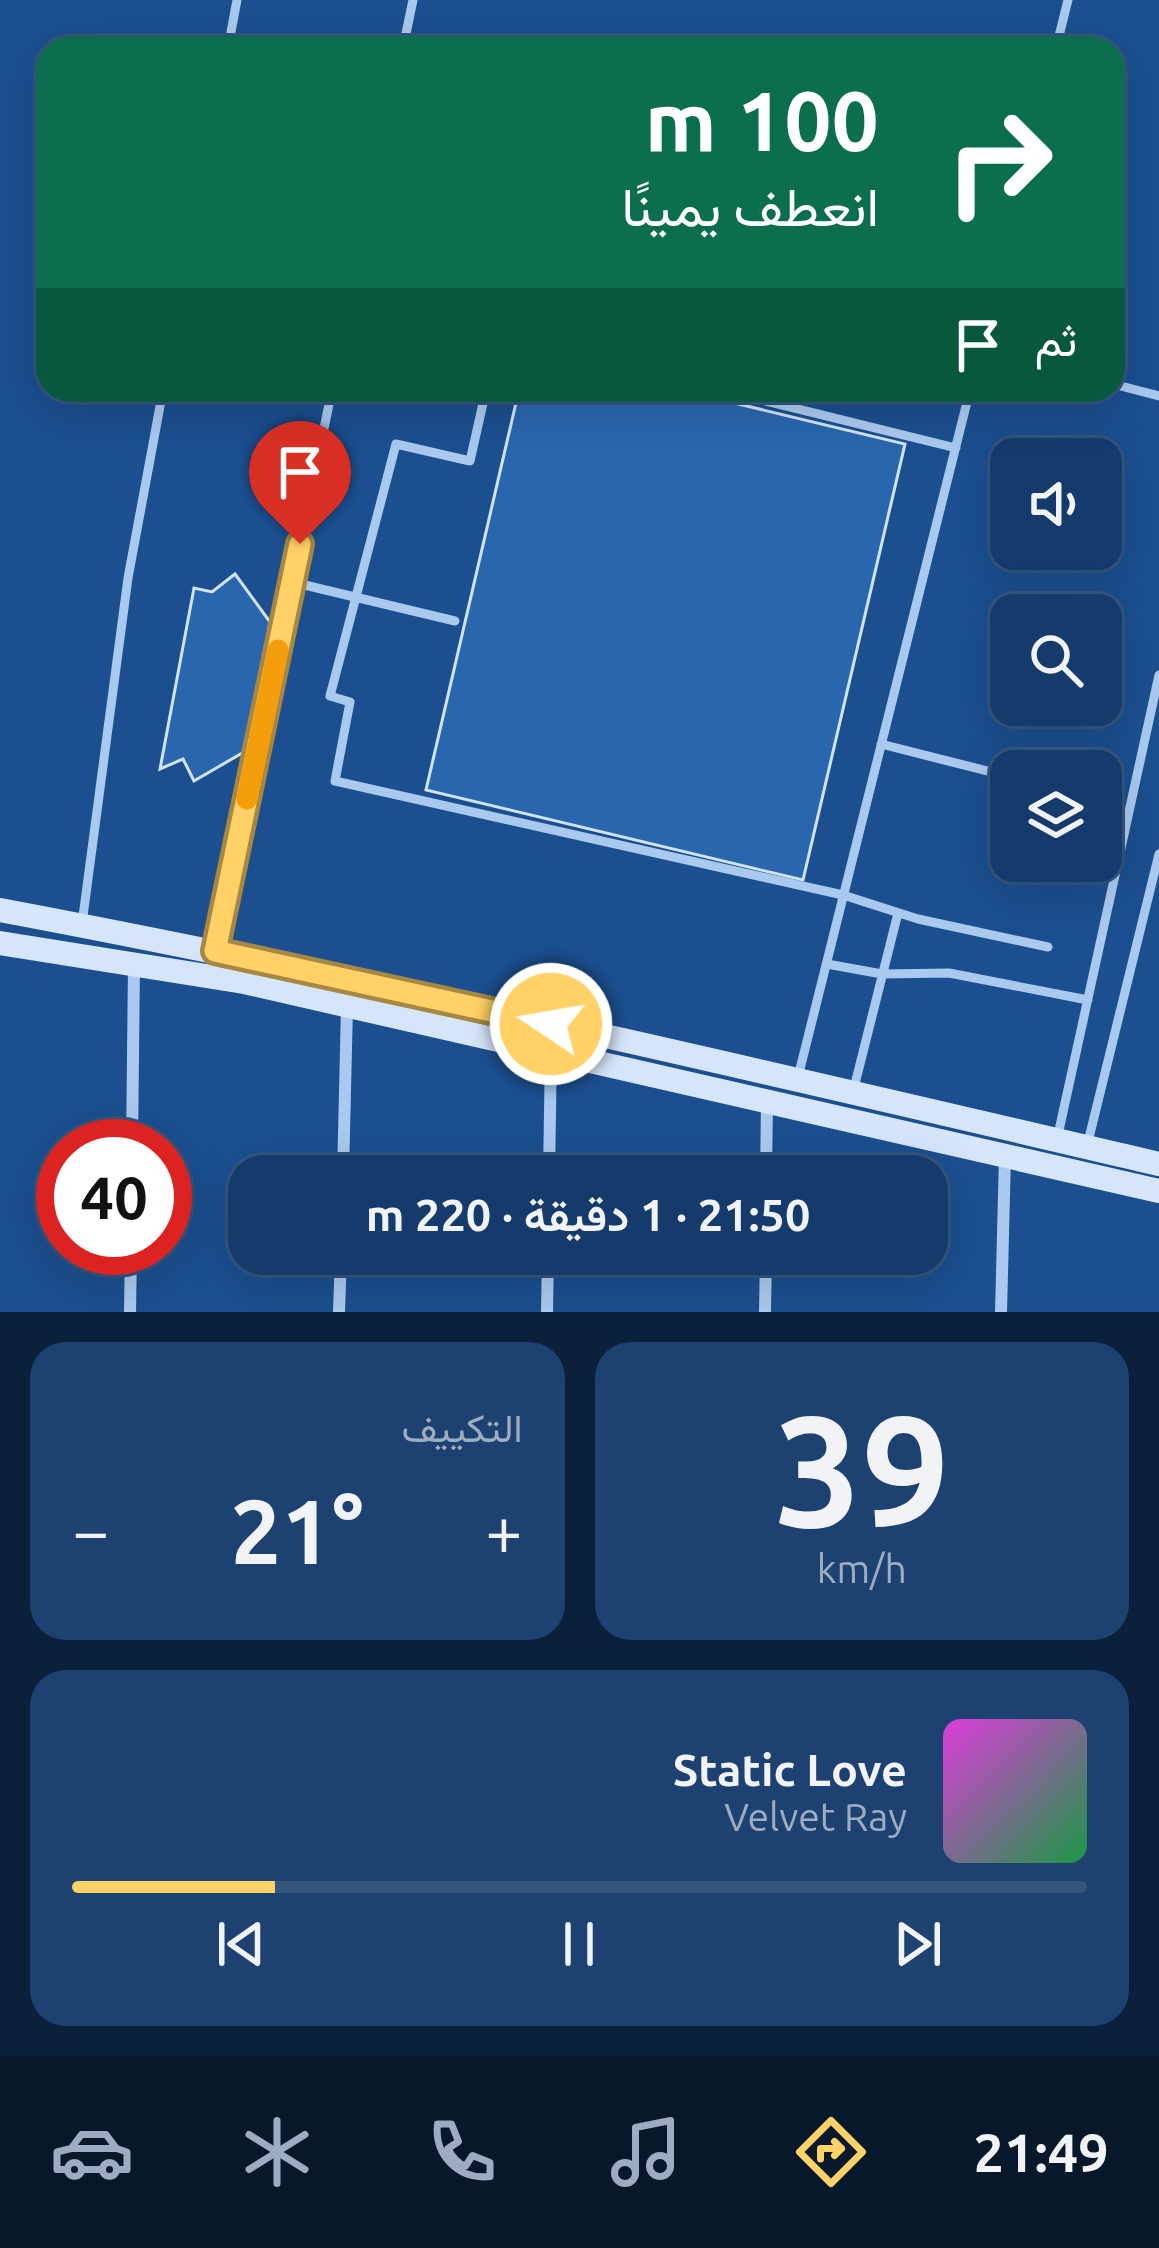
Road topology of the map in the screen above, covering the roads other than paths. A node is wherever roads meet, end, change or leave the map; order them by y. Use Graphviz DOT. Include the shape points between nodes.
graph roads {
  1 [pos="237,0"];
  2 [pos="413,0"];
  3 [pos="1068,0"];
  4 [pos="230,36"];
  5 [pos="406,36"];
  6 [pos="1059,36"];
  7 [pos="1125,387"];
  8 [pos="1159,396"];
  9 [pos="162,402"];
  10 [pos="330,402"];
  11 [pos="483,402"];
  12 [pos="770,402"];
  13 [pos="967,402"];
  14 [pos="956,448"];
  15 [pos="292,583"];
  16 [pos="354,597"];
  17 [pos="455,621"];
  18 [pos="1159,675"];
  19 [pos="881,744"];
  20 [pos="990,772"];
  21 [pos="1159,854"];
  22 [pos="844,895"];
  23 [pos="0,910"];
  24 [pos="898,913"];
  25 [pos="28,915"];
  26 [pos="82,924"];
  27 [pos="11,944"];
  28 [pos="1048,947"];
  29 [pos="215,951"];
  30 [pos="134,964"];
  31 [pos="826,964"];
  32 [pos="883,974"];
  33 [pos="211,977"];
  34 [pos="1088,1000"];
  35 [pos="346,1006"];
  36 [pos="551,1024"];
  37 [pos="550,1052"];
  38 [pos="797,1081"];
  39 [pos="853,1094"];
  40 [pos="767,1102"];
  41 [pos="132,1119"];
  42 [pos="1057,1141"];
  43 [pos="1087,1147"];
  44 [pos="343,1155"];
  45 [pos="549,1155"];
  46 [pos="766,1155"];
  47 [pos="1005,1156"];
  48 [pos="1159,1164"];
  49 [pos="1159,1191"];
  50 [pos="130,1275"];
  51 [pos="340,1275"];
  52 [pos="548,1275"];
  53 [pos="766,1275"];
  54 [pos="130,1312"];
  55 [pos="339,1312"];
  56 [pos="547,1312"];
  57 [pos="765,1312"];
  58 [pos="1001,1312"];
  1 -- 4 [label="lane"];
  2 -- 5 [label="lane"];
  3 -- 6 [label="lane"];
  7 -- 8 [label="lane"];
  9 -- 26 [label="lane" via="128,578"];
  10 -- 15 [label="lane"];
  11 -- 16 [label="lane" via="470,461 395,444"];
  12 -- 14 [label="lane"];
  13 -- 14 [label="lane"];
  14 -- 19 [label="lane"];
  15 -- 16 [label="lane"];
  15 -- 29 [label="lane"];
  16 -- 17 [label="lane"];
  16 -- 22 [label="lane" via="330,696 350,702 335,781"];
  18 -- 34 [label="lane"];
  19 -- 20 [label="lane"];
  19 -- 22 [label="lane"];
  21 -- 43 [label="lane"];
  22 -- 24 [label="lane"];
  22 -- 31 [label="lane"];
  23 -- 25 [label="street"];
  24 -- 28 [label="lane"];
  24 -- 32 [label="lane"];
  25 -- 26 [label="street"];
  25 -- 27 [label="street"];
  26 -- 29 [label="street"];
  27 -- 30 [label="street"];
  29 -- 33 [label="street"];
  29 -- 36 [label="street"];
  30 -- 33 [label="street"];
  30 -- 41 [label="street"];
  31 -- 32 [label="lane"];
  31 -- 38 [label="lane"];
  32 -- 34 [label="lane" via="949,974"];
  32 -- 39 [label="lane"];
  33 -- 35 [label="street"];
  34 -- 42 [label="lane"];
  35 -- 37 [label="street"];
  35 -- 44 [label="street"];
  36 -- 37 [label="street"];
  36 -- 38 [label="street"];
  37 -- 40 [label="street"];
  37 -- 45 [label="street"];
  38 -- 39 [label="street"];
  39 -- 42 [label="street"];
  40 -- 46 [label="street"];
  40 -- 47 [label="street"];
  42 -- 43 [label="street"];
  43 -- 48 [label="street"];
  47 -- 49 [label="street"];
  47 -- 58 [label="street"];
  50 -- 54 [label="street"];
  51 -- 55 [label="street"];
  52 -- 56 [label="street"];
  53 -- 57 [label="street"];
}
